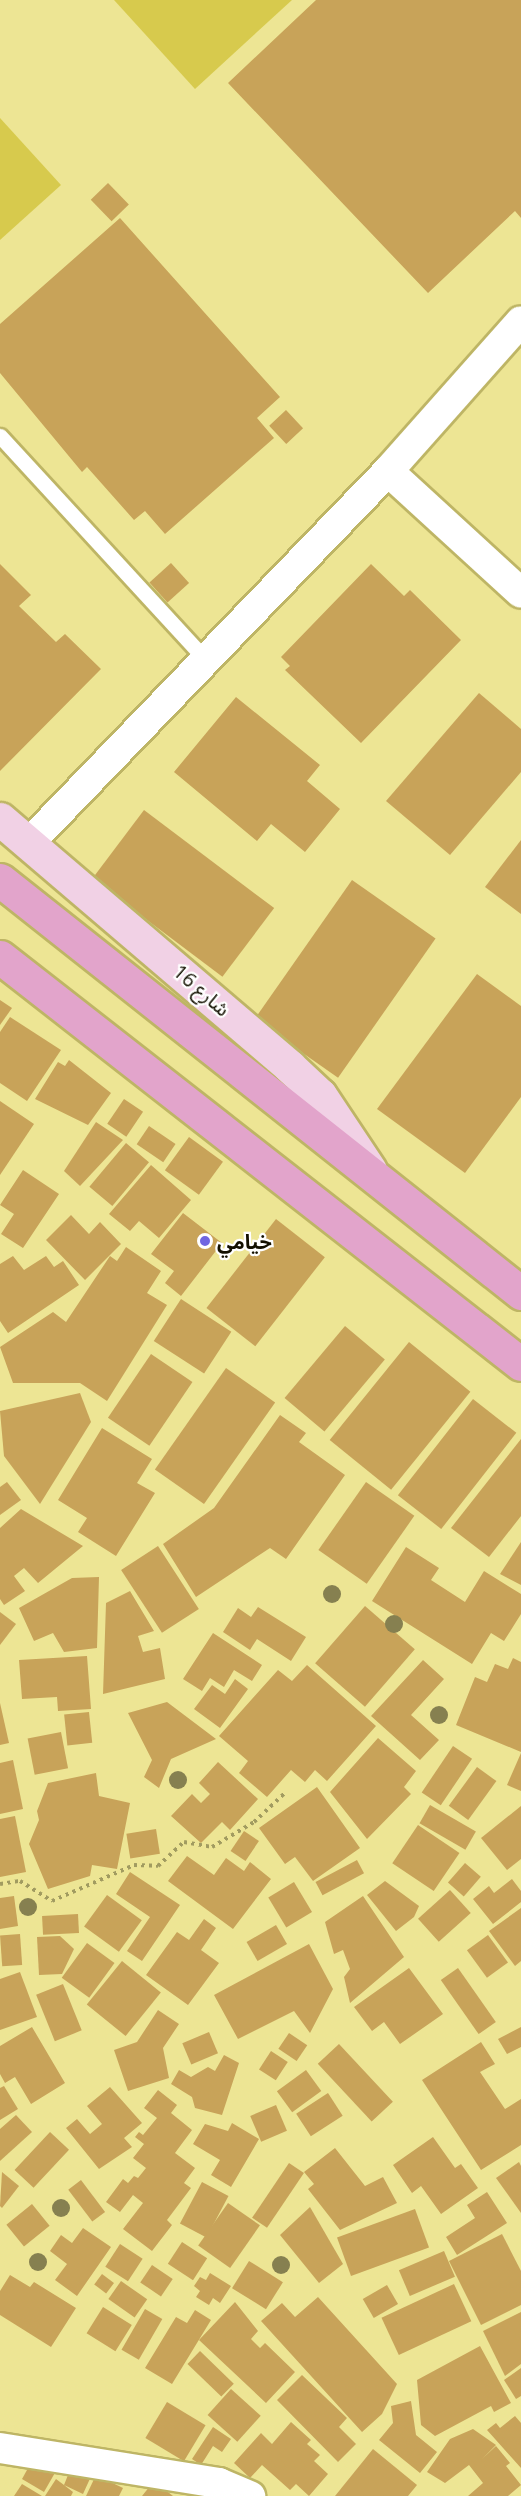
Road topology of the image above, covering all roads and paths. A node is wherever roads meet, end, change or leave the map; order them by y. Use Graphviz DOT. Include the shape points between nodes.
graph roads {
  1 [pos="521,321"];
  2 [pos="0,436"];
  3 [pos="388,471"];
  4 [pos="521,593"];
  5 [pos="206,660"];
  6 [pos="0,819"];
  7 [pos="31,842"];
  8 [pos="0,880"];
  9 [pos="0,957"];
  10 [pos="380,1184"];
  11 [pos="521,1293"];
  12 [pos="521,1364"];
  13 [pos="286,1792"];
  14 [pos="0,1884"];
  15 [pos="0,2448"];
  16 [pos="250,2496"];
  1 -- 3 [label="street"];
  2 -- 5 [label="lane"];
  3 -- 4 [label="street"];
  3 -- 5 [label="street"];
  5 -- 7 [label="street"];
  6 -- 7 [label="street, شارع 16"];
  7 -- 10 [label="street, شارع 16" via="320,1095"];
  8 -- 10 [label="main road"];
  9 -- 12 [label="main road"];
  10 -- 11 [label="main road"];
  13 -- 14 [label="path" via="254,1822 212,1847 184,1842 158,1866 134,1865 52,1901 20,1881"];
  15 -- 16 [label="street" via="219,2483"];
}
